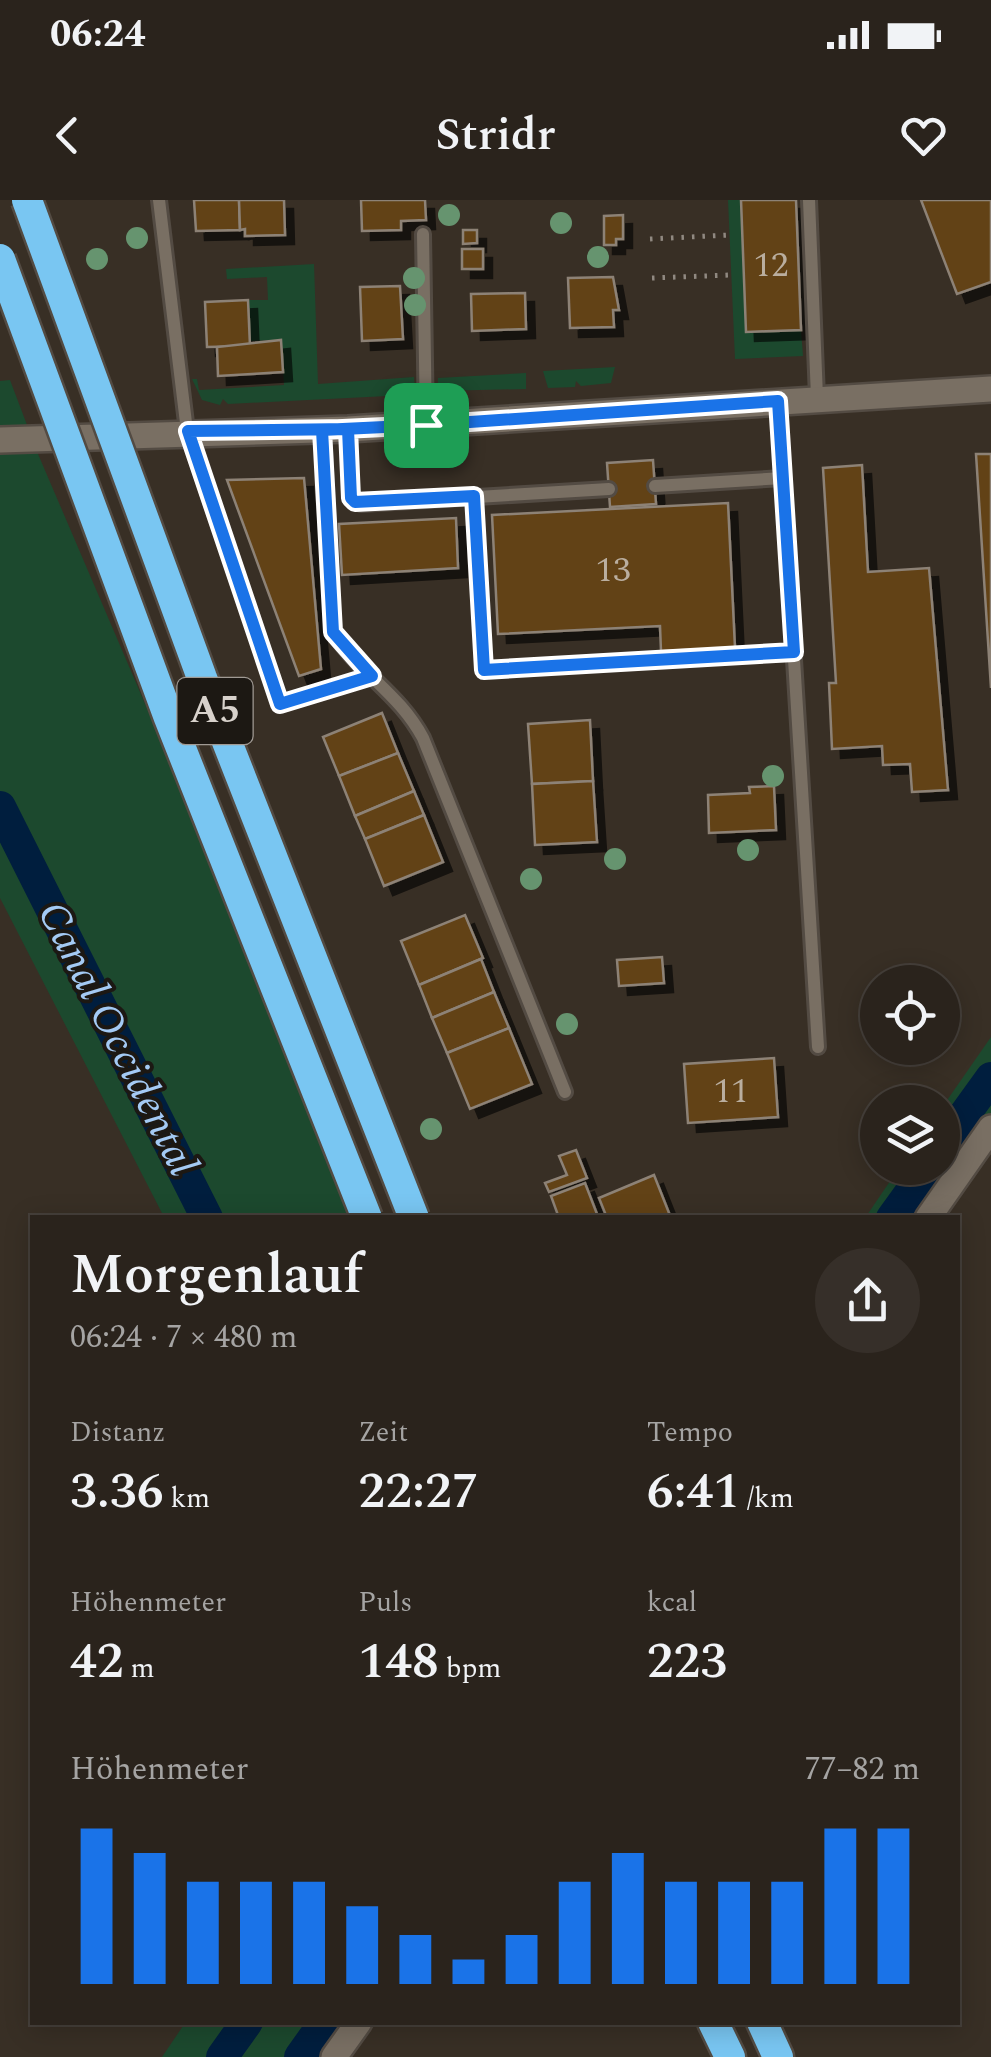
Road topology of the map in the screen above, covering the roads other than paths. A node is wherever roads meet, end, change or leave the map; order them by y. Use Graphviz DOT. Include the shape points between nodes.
graph roads {
  1 [pos="27,200"];
  2 [pos="159,200"];
  3 [pos="809,200"];
  4 [pos="423,234"];
  5 [pos="0,259"];
  6 [pos="991,389"];
  7 [pos="817,398"];
  8 [pos="778,401"];
  9 [pos="426,425"];
  10 [pos="335,429"];
  11 [pos="188,431"];
  12 [pos="0,440"];
  13 [pos="784,478"];
  14 [pos="655,486"];
  15 [pos="609,489"];
  16 [pos="474,496"];
  17 [pos="794,652"];
  18 [pos="372,676"];
  19 [pos="818,1047"];
  20 [pos="565,1092"];
  21 [pos="991,1128"];
  22 [pos="365,1215"];
  23 [pos="413,1215"];
  24 [pos="930,1215"];
  25 [pos="356,2025"];
  26 [pos="715,2025"];
  27 [pos="763,2025"];
  28 [pos="334,2057"];
  29 [pos="730,2057"];
  30 [pos="778,2057"];
  1 -- 23 [label="highway, A5, bridge" via="202,678"];
  2 -- 11 [label="lane"];
  3 -- 7 [label="lane"];
  4 -- 9 [label="lane"];
  5 -- 22 [label="highway, A5, bridge" via="169,718"];
  6 -- 7 [label="main road"];
  7 -- 8 [label="main road"];
  8 -- 9 [label="main road"];
  8 -- 13 [label="lane"];
  9 -- 10 [label="main road"];
  10 -- 11 [label="main road"];
  10 -- 16 [label="lane" via="355,502"];
  10 -- 18 [label="lane" via="333,632"];
  11 -- 12 [label="main road"];
  11 -- 18 [label="lane" via="280,704"];
  13 -- 14 [label="lane"];
  13 -- 17 [label="lane"];
  15 -- 16 [label="lane"];
  16 -- 17 [label="lane" via="484,670"];
  17 -- 19 [label="lane"];
  18 -- 20 [label="lane" via="400,700 423,738"];
  21 -- 24 [label="main road"];
  25 -- 28 [label="main road"];
  26 -- 29 [label="highway"];
  27 -- 30 [label="highway"];
}
